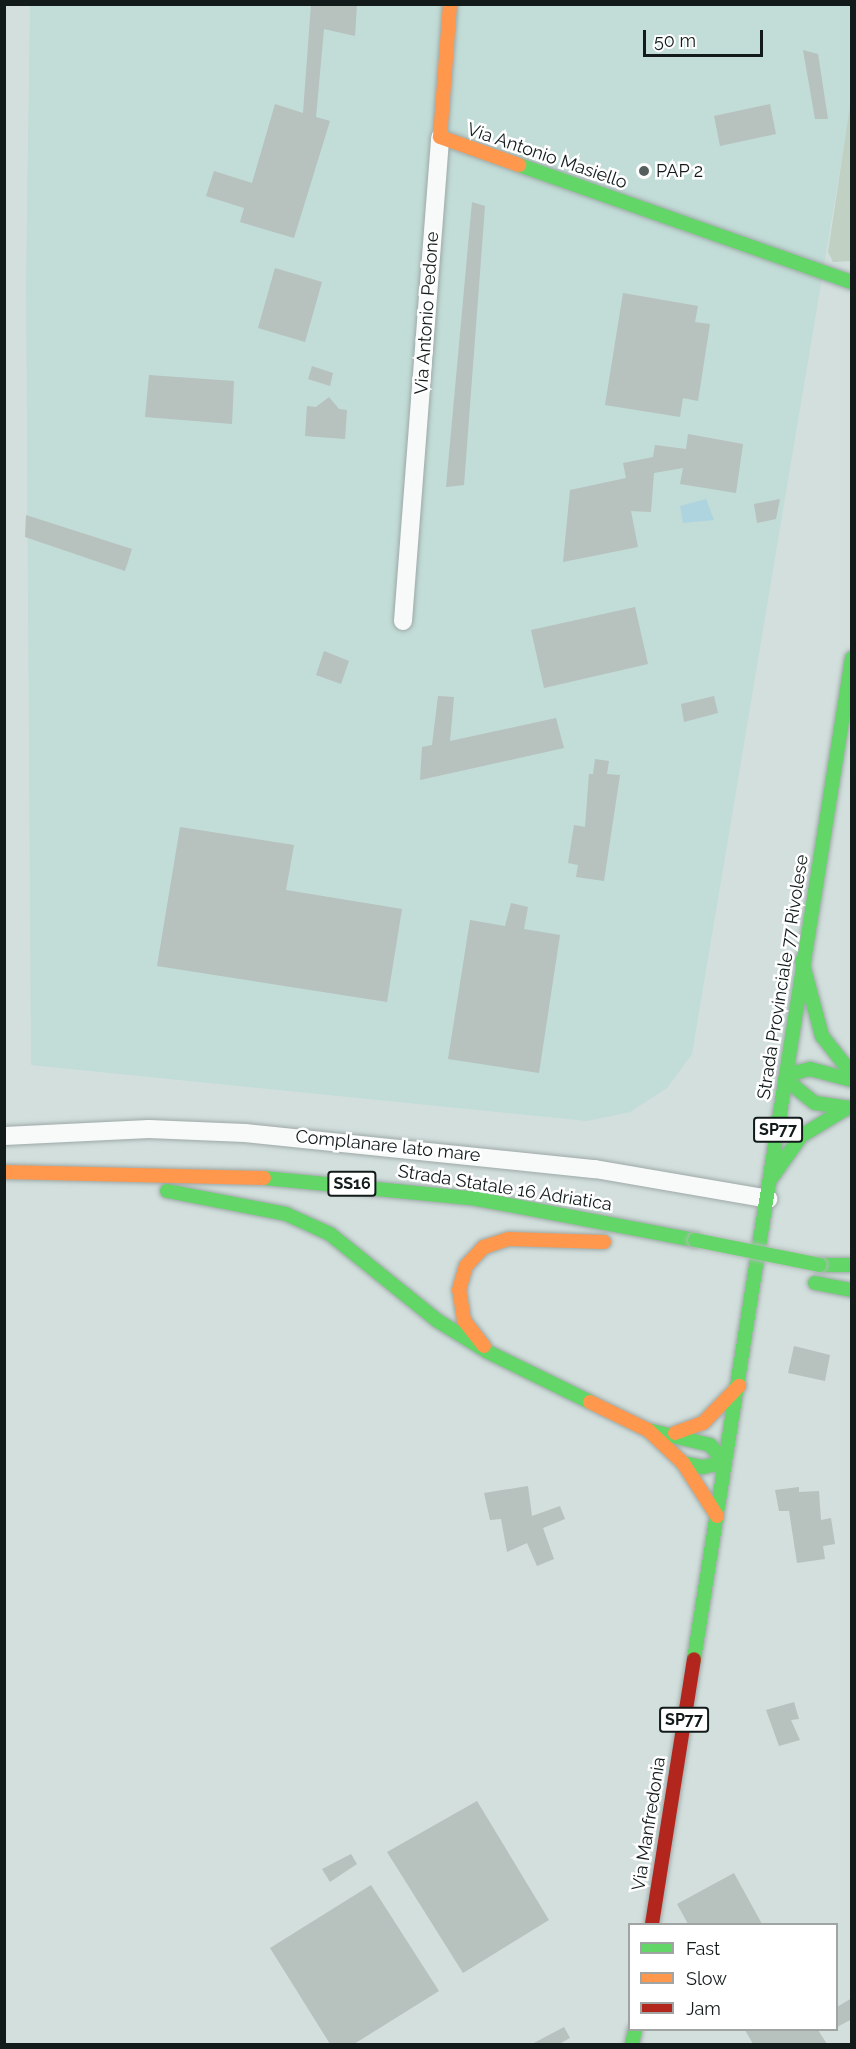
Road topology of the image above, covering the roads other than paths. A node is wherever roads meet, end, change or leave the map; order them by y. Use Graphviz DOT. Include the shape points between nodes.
graph roads {
  1 [pos="450,4"];
  2 [pos="441,137"];
  3 [pos="850,281"];
  4 [pos="403,621"];
  5 [pos="852,658"];
  6 [pos="802,961"];
  7 [pos="852,1074"];
  8 [pos="785,1077"];
  9 [pos="852,1080"];
  10 [pos="850,1108"];
  11 [pos="4,1136"];
  12 [pos="4,1173"];
  13 [pos="770,1180"];
  14 [pos="119,1191"];
  15 [pos="167,1191"];
  16 [pos="285,1198"];
  17 [pos="768,1199"];
  18 [pos="505,1224"];
  19 [pos="820,1265"];
  20 [pos="852,1265"];
  21 [pos="737,1268"];
  22 [pos="852,1271"];
  23 [pos="770,1274"];
  24 [pos="810,1282"];
  25 [pos="852,1290"];
  26 [pos="488,1352"];
  27 [pos="739,1386"];
  28 [pos="648,1430"];
  29 [pos="675,1433"];
  30 [pos="725,1462"];
  31 [pos="683,1463"];
  32 [pos="717,1516"];
  33 [pos="651,1923"];
  1 -- 2 [label="main road, Via Antonio Pedone"];
  2 -- 3 [label="main road, Via Antonio Masiello"];
  2 -- 4 [label="street, Via Antonio Pedone"];
  5 -- 6 [label="main road, Strada Provinciale 77 Rivolese / SP77"];
  6 -- 7 [label="main road" via="822,1036"];
  6 -- 8 [label="main road, Strada Provinciale 77 Rivolese / SP77"];
  8 -- 9 [label="main road" via="810,1070"];
  8 -- 10 [label="main road" via="815,1103"];
  8 -- 13 [label="main road, Strada Provinciale 77 Rivolese / SP77"];
  10 -- 13 [label="main road" via="801,1136"];
  11 -- 17 [label="street, Complanare lato mare" via="149,1129 245,1133 583,1167"];
  12 -- 19 [label="main road, Strada Statale 16 Adriatica / SS16, bridge" via="154,1172 322,1180 477,1199"];
  13 -- 17 [label="main road, Strada Provinciale 77 Rivolese / SP77"];
  14 -- 15 [label="main road"];
  15 -- 16 [label="main road"];
  15 -- 26 [label="main road" via="286,1214 330,1234 438,1321"];
  17 -- 27 [label="main road, Strada Provinciale 77 Rivolese / SP77"];
  18 -- 26 [label="main road, Strada Statale 16 Adriatica" via="610,1243 509,1239 484,1247 466,1266 459,1290 464,1320"];
  19 -- 20 [label="main road"];
  19 -- 22 [label="main road, Strada Statale 16 Adriatica / SS16"];
  21 -- 23 [label="main road"];
  24 -- 25 [label="main road"];
  26 -- 28 [label="main road"];
  27 -- 29 [label="main road" via="704,1423"];
  27 -- 30 [label="main road, Strada Provinciale 77 Rivolese / SP77"];
  28 -- 29 [label="main road"];
  28 -- 31 [label="main road"];
  29 -- 30 [label="main road" via="710,1445"];
  30 -- 31 [label="main road" via="703,1467"];
  30 -- 32 [label="main road, Strada Provinciale 77 Rivolese / SP77"];
  31 -- 32 [label="main road"];
  32 -- 33 [label="main road, Via Manfredonia / SP77"];
}
